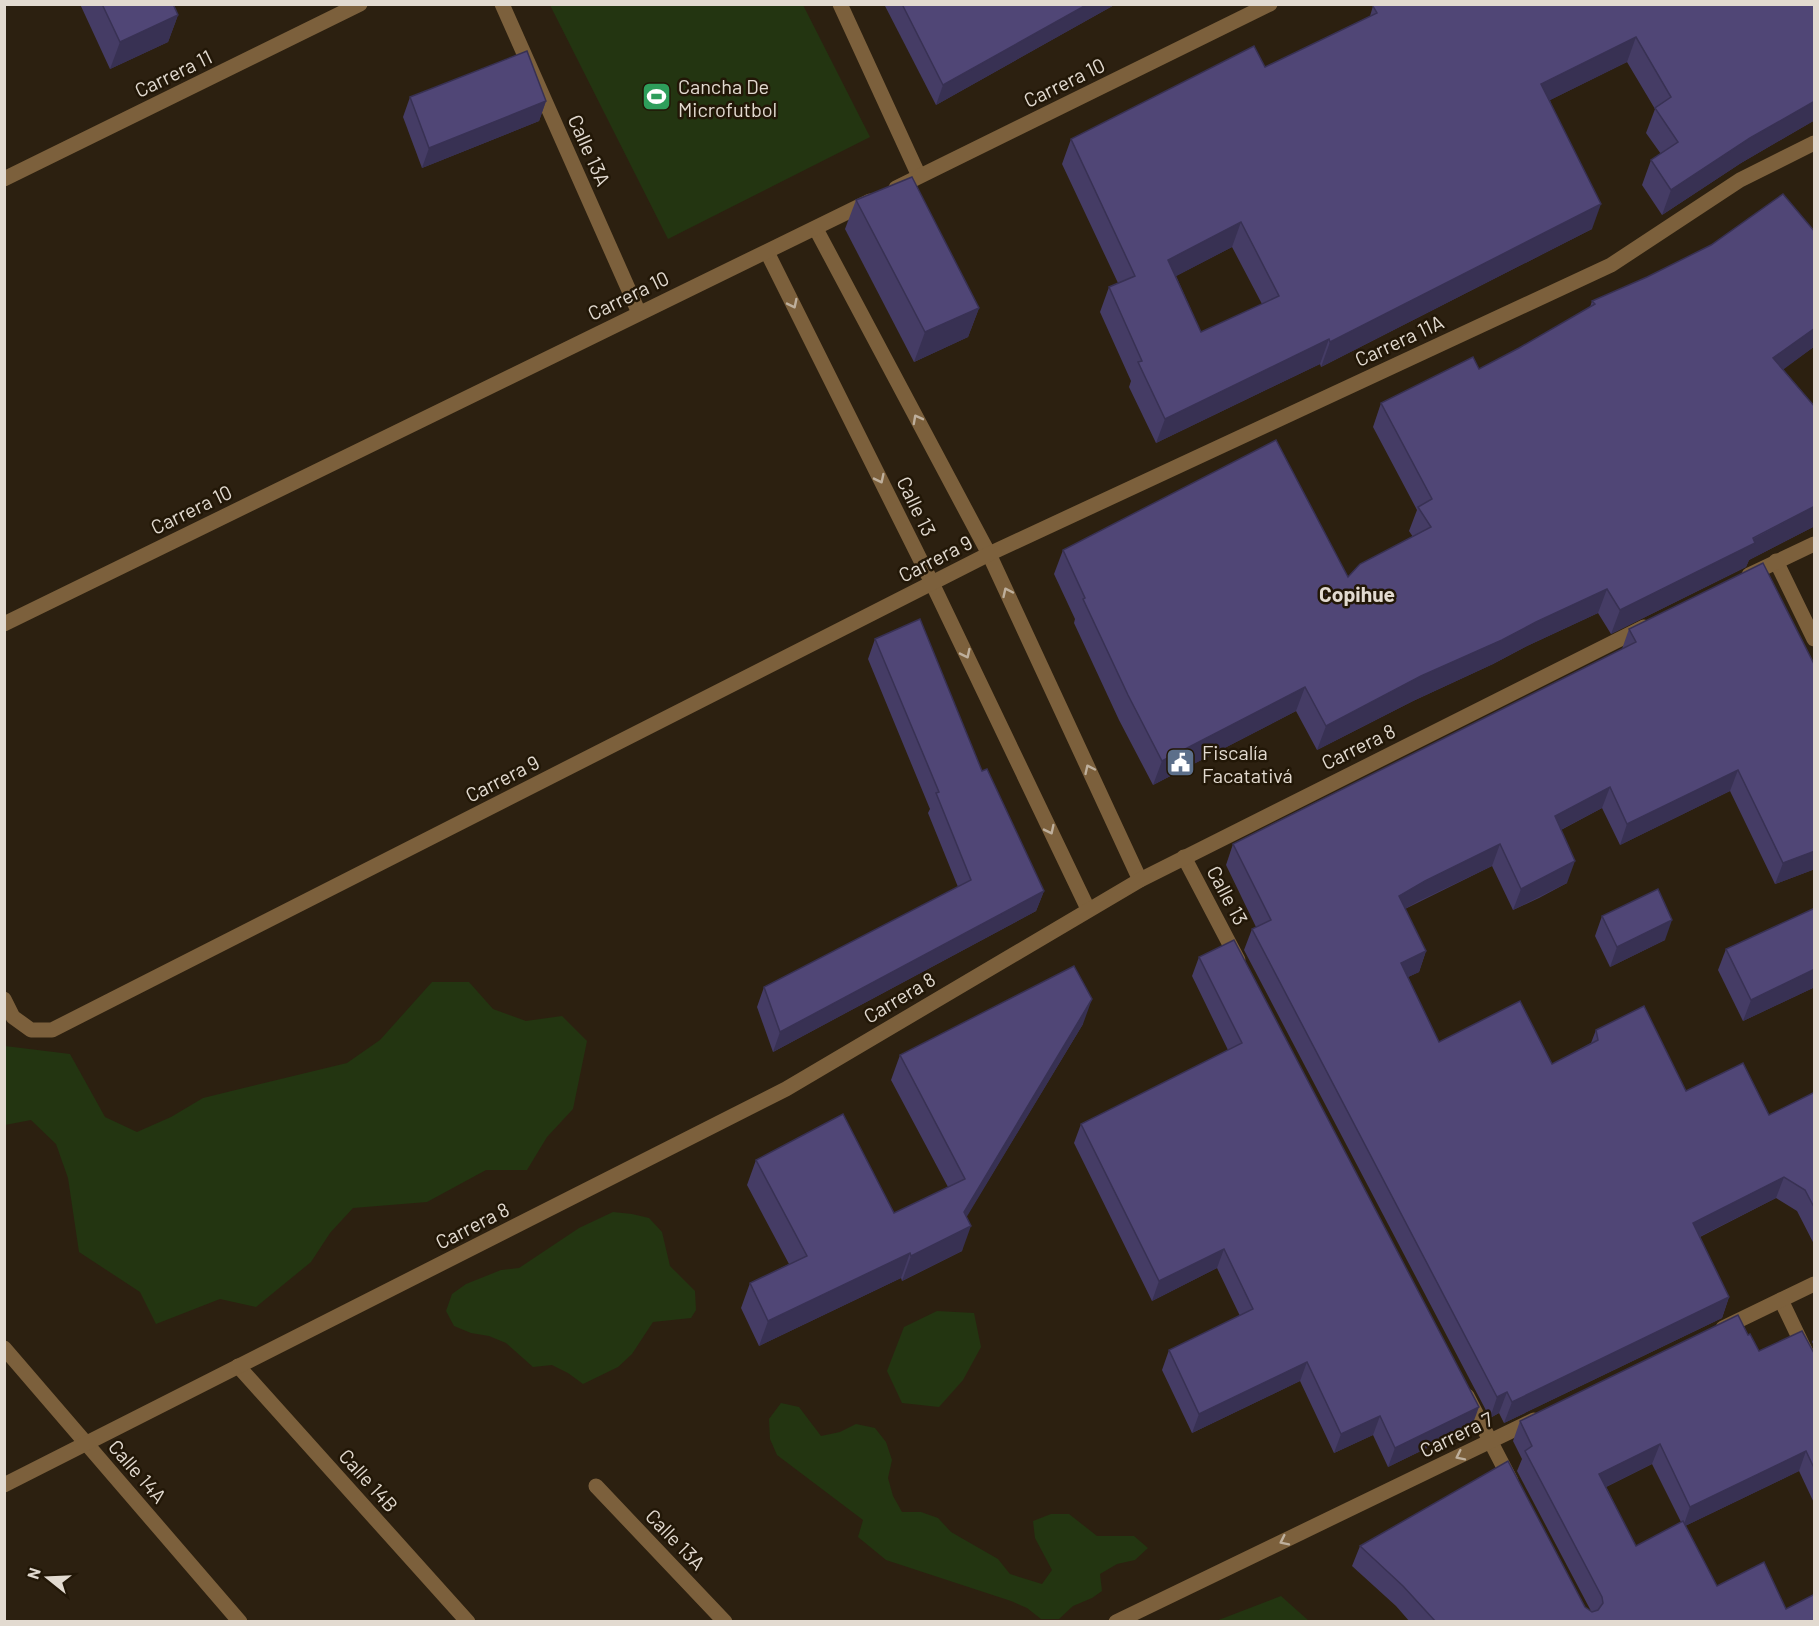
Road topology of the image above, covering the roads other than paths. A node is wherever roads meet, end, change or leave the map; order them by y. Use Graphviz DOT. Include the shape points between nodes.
graph roads {
  1 [pos="360,4"];
  2 [pos="502,4"];
  3 [pos="840,4"];
  4 [pos="1270,4"];
  5 [pos="1815,143"];
  6 [pos="919,176"];
  7 [pos="4,179"];
  8 [pos="816,229"];
  9 [pos="767,252"];
  10 [pos="639,313"];
  11 [pos="1815,544"];
  12 [pos="989,554"];
  13 [pos="1776,561"];
  14 [pos="1734,582"];
  15 [pos="932,583"];
  16 [pos="1660,619"];
  17 [pos="4,624"];
  18 [pos="1815,639"];
  19 [pos="1184,857"];
  20 [pos="1140,880"];
  21 [pos="1088,909"];
  22 [pos="1244,972"];
  23 [pos="4,999"];
  24 [pos="1815,1284"];
  25 [pos="1781,1300"];
  26 [pos="1706,1336"];
  27 [pos="4,1348"];
  28 [pos="238,1366"];
  29 [pos="1815,1370"];
  30 [pos="1458,1379"];
  31 [pos="1544,1415"];
  32 [pos="1490,1441"];
  33 [pos="87,1443"];
  34 [pos="4,1485"];
  35 [pos="596,1486"];
  36 [pos="1517,1491"];
  37 [pos="240,1622"];
  38 [pos="468,1622"];
  39 [pos="725,1622"];
  40 [pos="1116,1622"];
  1 -- 7 [label="street, Carrera 11"];
  2 -- 10 [label="street, Calle 13A"];
  3 -- 6 [label="street"];
  4 -- 6 [label="street, Carrera 10"];
  5 -- 12 [label="street, Carrera 11A" via="1740,180 1611,265"];
  6 -- 8 [label="street, Carrera 10"];
  8 -- 9 [label="street, Carrera 10"];
  12 -- 8 [label="street, Calle 13, one-way"];
  9 -- 10 [label="street, Carrera 10"];
  9 -- 15 [label="street, Calle 13, one-way"];
  10 -- 17 [label="street, Carrera 10"];
  11 -- 13 [label="street"];
  12 -- 15 [label="street, Carrera 9"];
  20 -- 12 [label="street, Calle 13, one-way"];
  13 -- 14 [label="street"];
  13 -- 18 [label="street"];
  15 -- 21 [label="street, Calle 13, one-way"];
  15 -- 23 [label="street, Carrera 9" via="52,1030 31,1030 14,1017"];
  16 -- 19 [label="street, Carrera 8"];
  19 -- 20 [label="street, Carrera 8"];
  19 -- 22 [label="street, Calle 13"];
  20 -- 21 [label="street, Carrera 8"];
  21 -- 28 [label="street, Carrera 8" via="786,1089"];
  24 -- 25 [label="street"];
  25 -- 26 [label="street"];
  25 -- 29 [label="street"];
  27 -- 33 [label="street, Calle 14A"];
  28 -- 33 [label="street, Carrera 8"];
  28 -- 38 [label="street, Calle 14B"];
  30 -- 32 [label="street"];
  31 -- 32 [label="street, Carrera 7"];
  32 -- 36 [label="street"];
  32 -- 40 [label="street, Carrera 7, one-way"];
  33 -- 34 [label="street, Carrera 8"];
  33 -- 37 [label="street, Calle 14A"];
  35 -- 39 [label="street, Calle 13A"];
}
